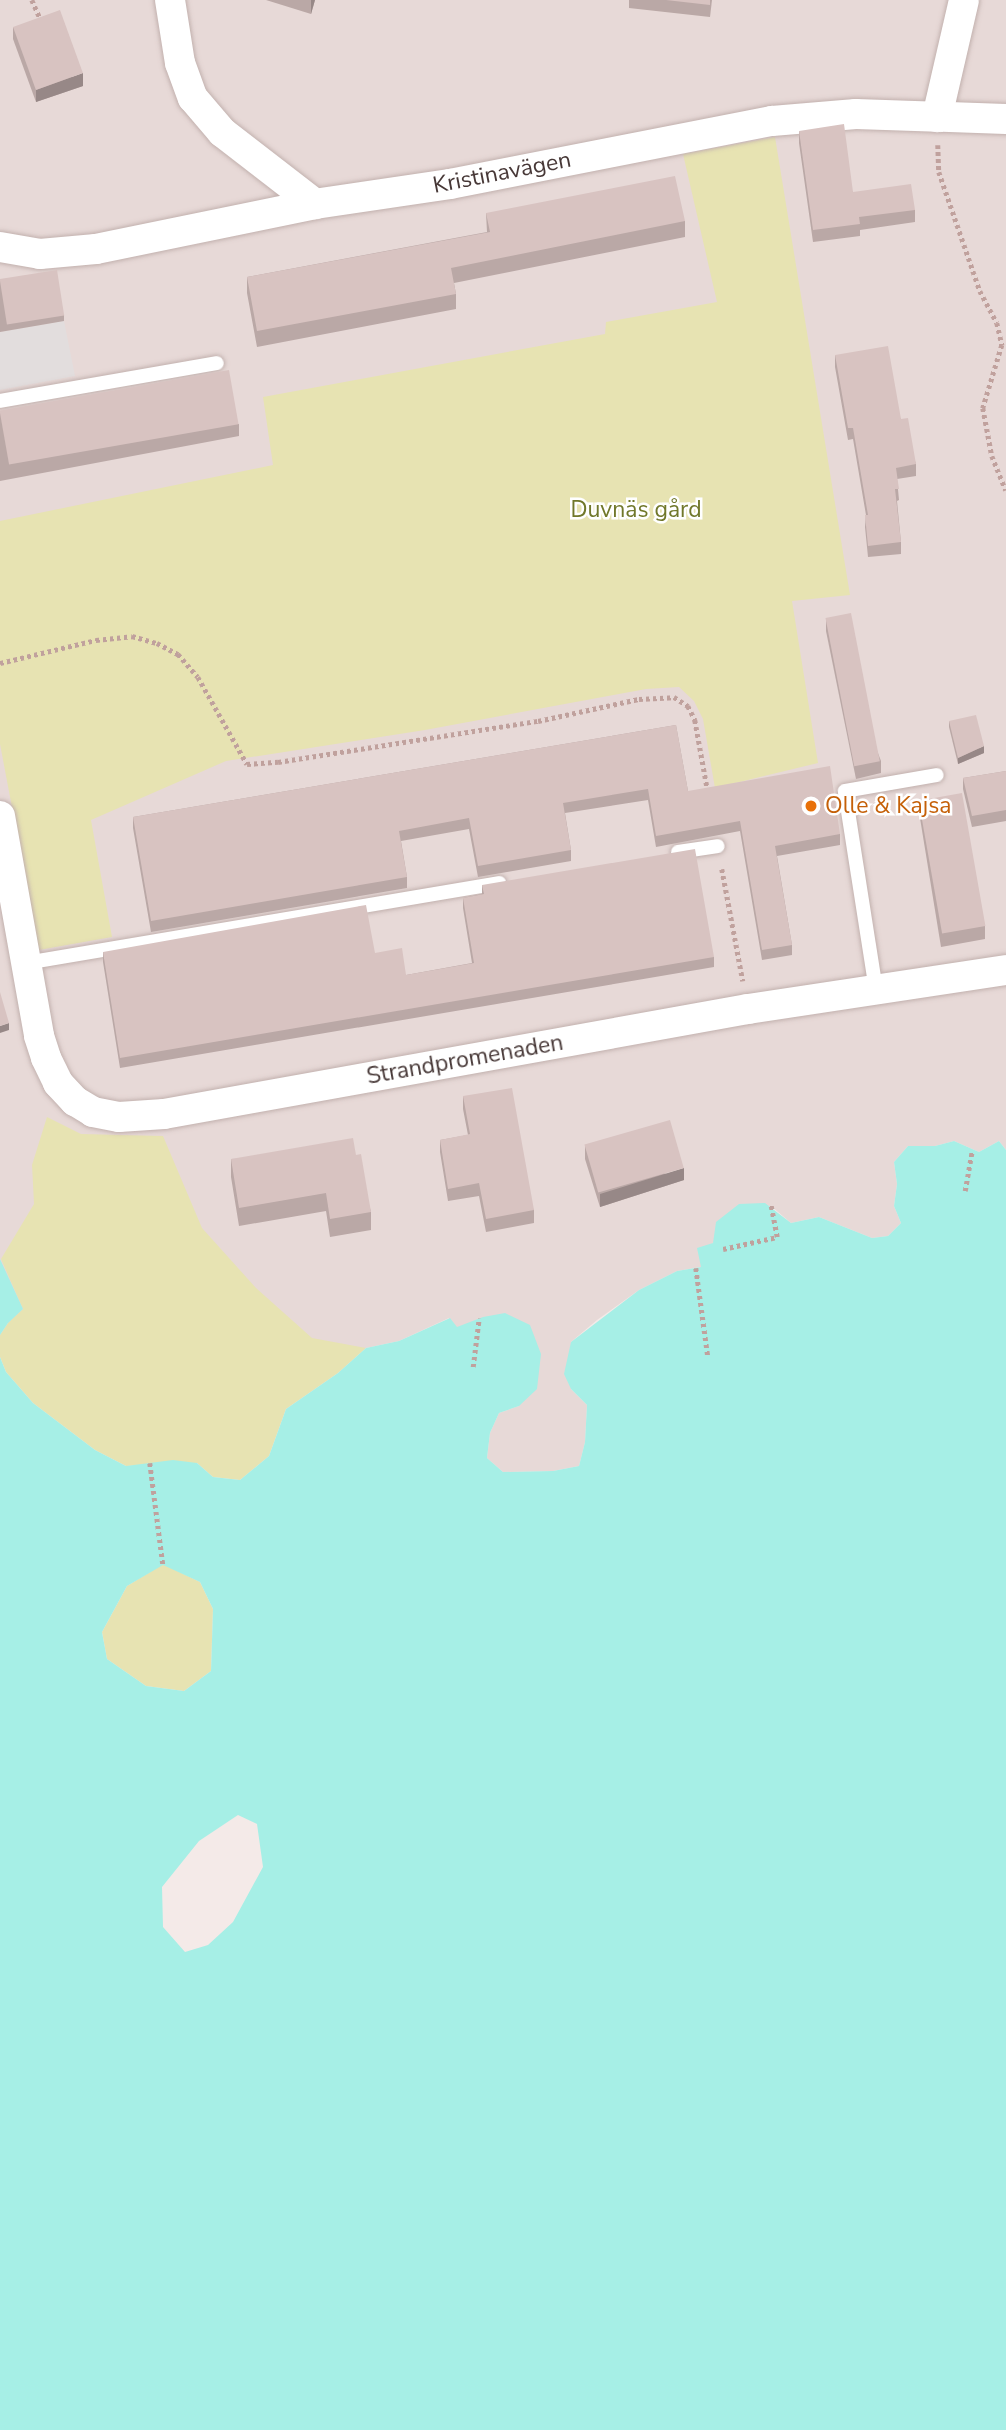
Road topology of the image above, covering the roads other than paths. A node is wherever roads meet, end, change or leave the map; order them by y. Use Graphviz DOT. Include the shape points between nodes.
graph roads {
  1 [pos="170,0"];
  2 [pos="964,0"];
  3 [pos="937,117"];
  4 [pos="1006,119"];
  5 [pos="315,204"];
  6 [pos="0,247"];
  7 [pos="217,363"];
  8 [pos="0,401"];
  9 [pos="937,775"];
  10 [pos="0,816"];
  11 [pos="718,846"];
  12 [pos="663,855"];
  13 [pos="514,880"];
  14 [pos="26,963"];
  15 [pos="1006,970"];
  16 [pos="876,990"];
  1 -- 5 [label="street" via="180,63 193,97 222,132"];
  2 -- 3 [label="street"];
  3 -- 4 [label="street, Kristinavägen"];
  3 -- 5 [label="street, Kristinavägen" via="856,114 772,121 450,184"];
  5 -- 6 [label="street, Kristinavägen" via="96,249 40,254"];
  7 -- 8 [label="lane"];
  9 -- 16 [label="lane" via="845,791"];
  10 -- 14 [label="street, Strandpromenaden"];
  11 -- 12 [label="lane"];
  13 -- 14 [label="lane"];
  14 -- 16 [label="street, Strandpromenaden" via="39,1036 58,1083 93,1112 119,1117 164,1114"];
  15 -- 16 [label="street, Strandpromenaden"];
}
